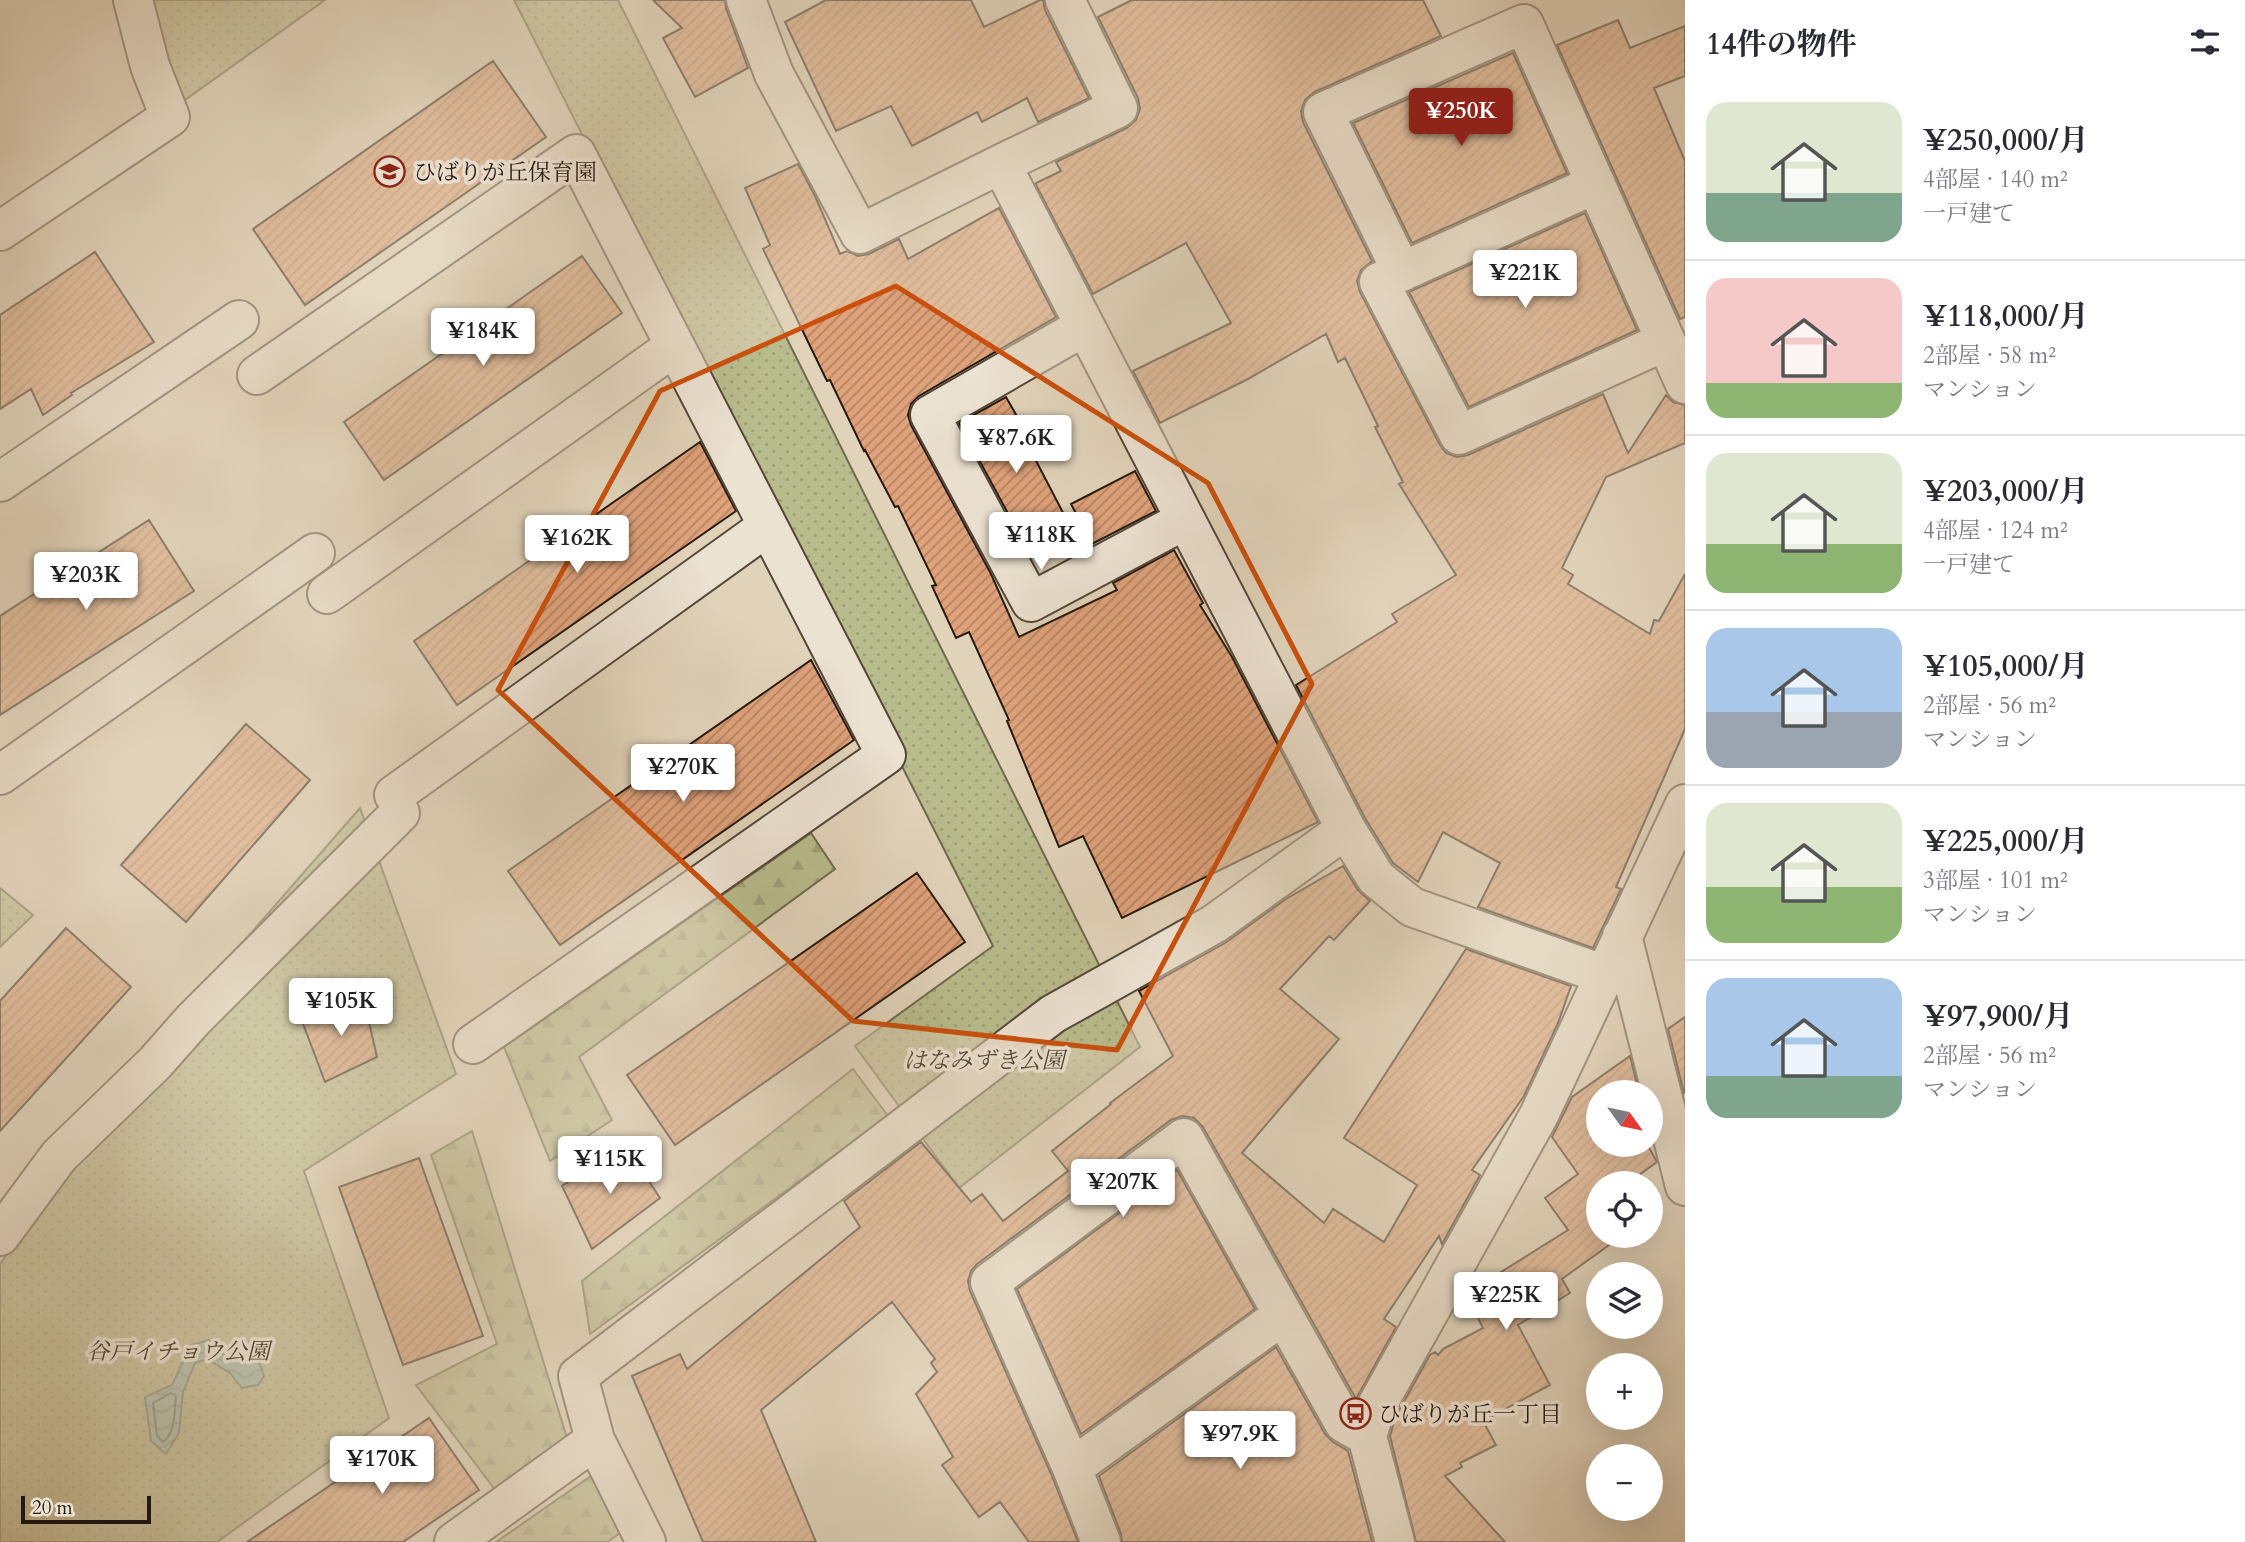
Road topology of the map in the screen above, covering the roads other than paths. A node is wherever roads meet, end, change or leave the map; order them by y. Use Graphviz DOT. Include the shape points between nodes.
graph roads {
  1 [pos="133,0"];
  2 [pos="746,0"];
  3 [pos="1075,3"];
  4 [pos="1001,164"];
  5 [pos="1596,184"];
  6 [pos="0,231"];
  7 [pos="1402,272"];
  8 [pos="239,320"];
  9 [pos="1084,326"];
  10 [pos="1666,341"];
  11 [pos="676,346"];
  12 [pos="257,375"];
  13 [pos="1685,384"];
  14 [pos="0,482"];
  15 [pos="1185,520"];
  16 [pos="768,526"];
  17 [pos="315,553"];
  18 [pos="327,594"];
  19 [pos="0,775"];
  20 [pos="1685,804"];
  21 [pos="1346,829"];
  22 [pos="1622,936"];
  23 [pos="1605,975"];
  24 [pos="473,1044"];
  25 [pos="1685,1186"];
  26 [pos="0,1236"];
  27 [pos="1283,1315"];
  28 [pos="1367,1436"];
  29 [pos="595,1440"];
  30 [pos="1072,1468"];
  31 [pos="454,1542"];
  32 [pos="646,1542"];
  33 [pos="1101,1542"];
  34 [pos="1395,1542"];
  1 -- 6 [label="street" via="150,66 170,117"];
  2 -- 4 [label="street" via="774,74 860,234"];
  3 -- 4 [label="street" via="1118,108"];
  4 -- 9 [label="street"];
  5 -- 7 [label="street"];
  5 -- 7 [label="street" via="1524,24 1323,112"];
  5 -- 10 [label="street"];
  7 -- 10 [label="street" via="1379,282 1459,435"];
  8 -- 14 [label="street"];
  9 -- 15 [label="street"];
  9 -- 15 [label="street" via="930,415 1031,602"];
  10 -- 13 [label="street"];
  11 -- 12 [label="street" via="576,153"];
  11 -- 16 [label="street"];
  11 -- 18 [label="street"];
  15 -- 21 [label="street"];
  16 -- 24 [label="street" via="886,755"];
  16 -- 26 [label="street" via="397,804 155,1063 59,1156"];
  17 -- 19 [label="street"];
  20 -- 22 [label="street"];
  21 -- 23 [label="street" via="1376,878 1412,907"];
  21 -- 29 [label="street" via="1214,924 1053,1014 578,1376"];
  22 -- 23 [label="street"];
  22 -- 25 [label="street"];
  23 -- 28 [label="street" via="1539,1115 1376,1407"];
  27 -- 28 [label="street" via="1344,1423"];
  27 -- 30 [label="street"];
  27 -- 30 [label="street" via="1184,1138 990,1282"];
  28 -- 34 [label="street"];
  29 -- 31 [label="street"];
  29 -- 32 [label="street"];
  30 -- 33 [label="street"];
}
